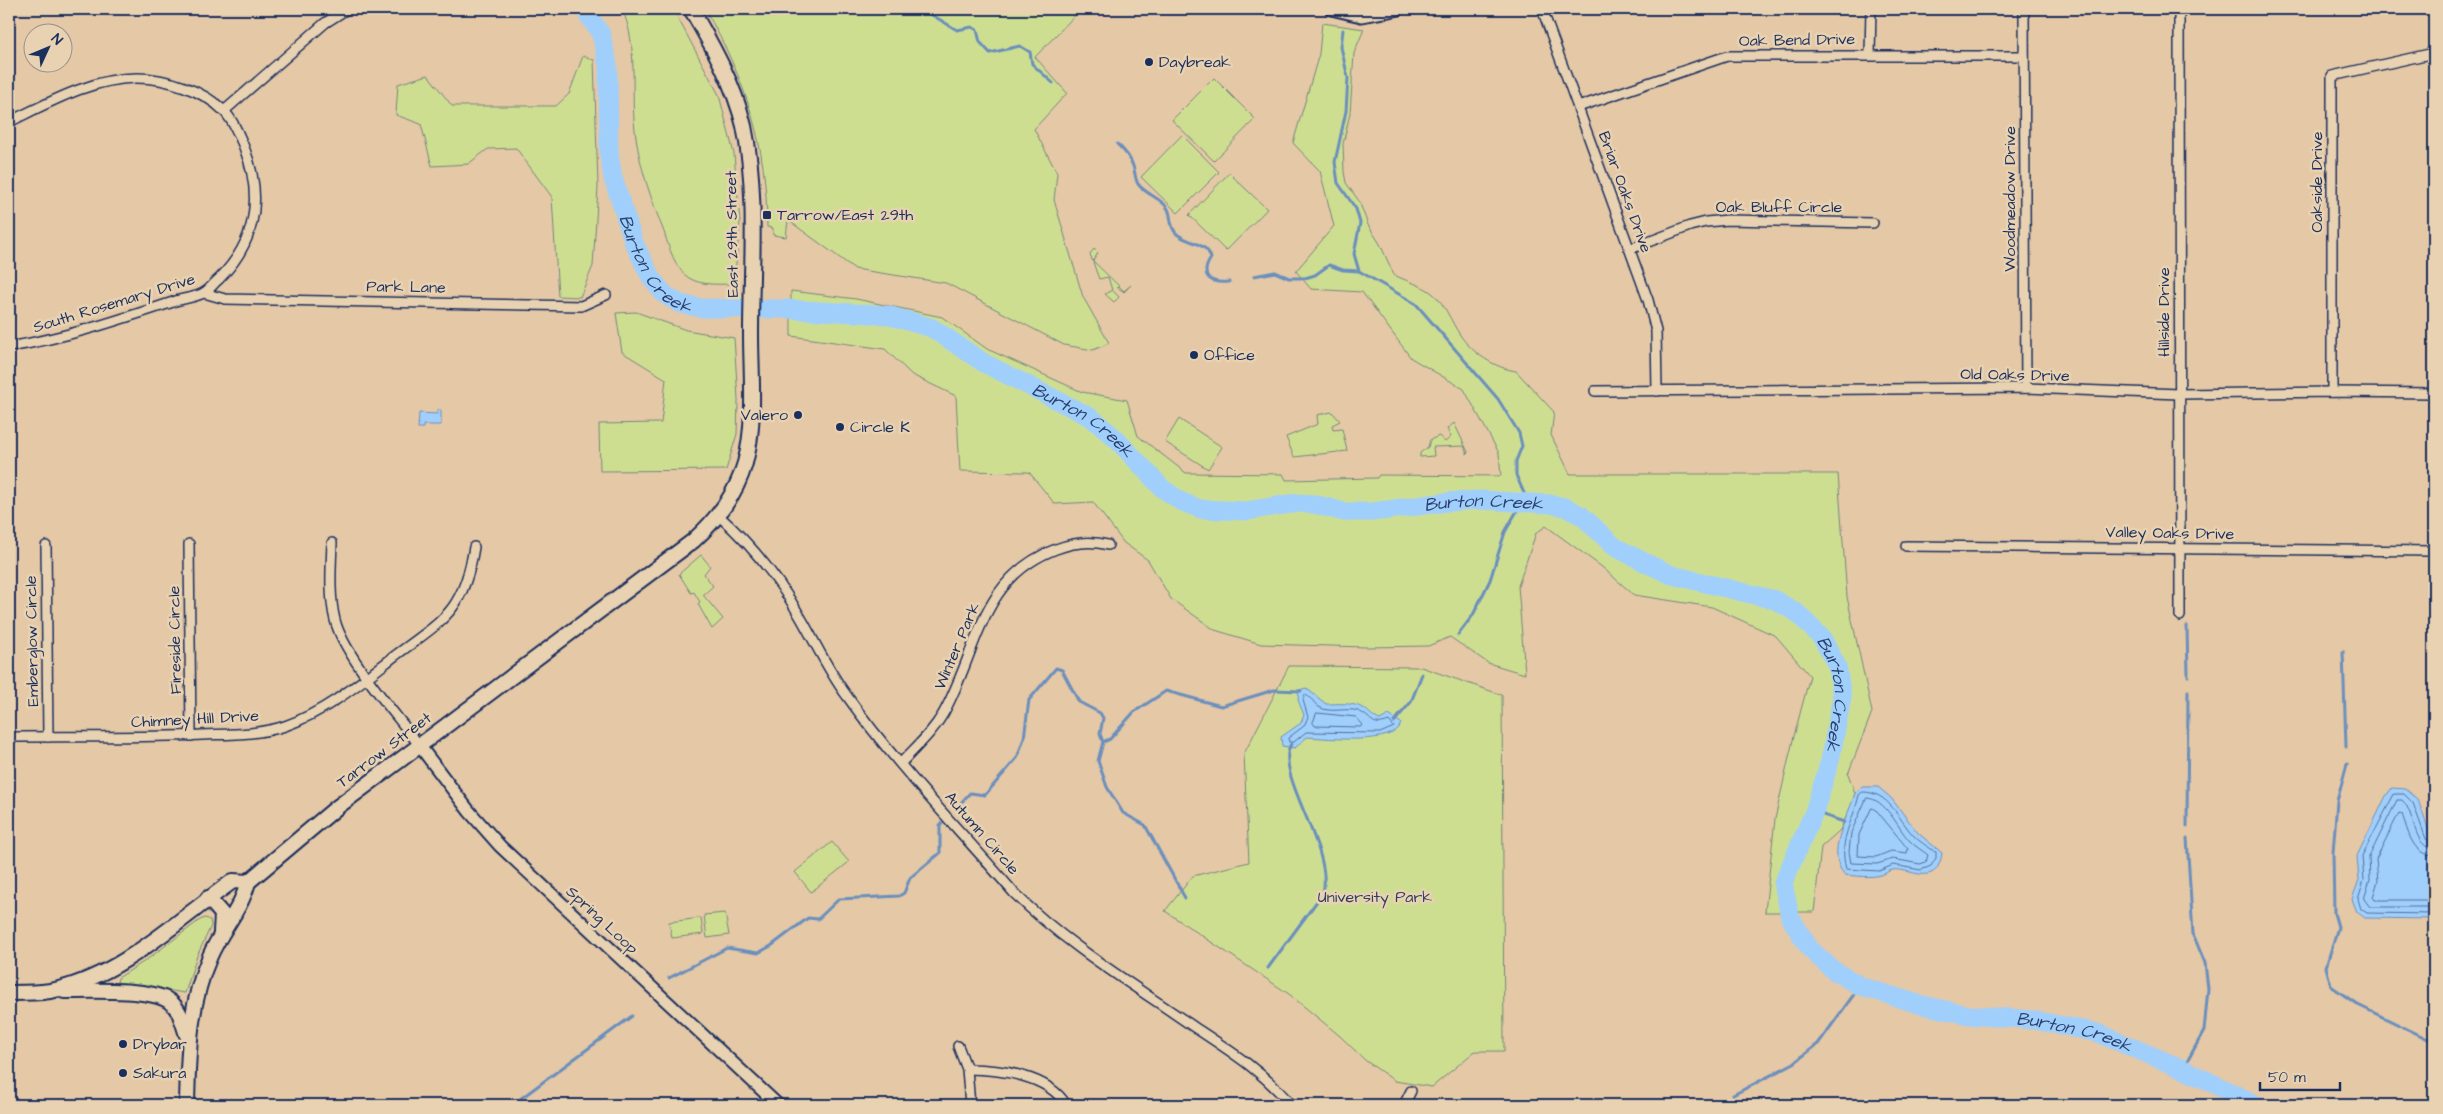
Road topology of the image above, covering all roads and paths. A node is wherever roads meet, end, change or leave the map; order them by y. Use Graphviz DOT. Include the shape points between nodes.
graph roads {
  1 [pos="347,9"];
  2 [pos="691,9"];
  3 [pos="1331,9"];
  4 [pos="1399,9"];
  5 [pos="1542,9"];
  6 [pos="1871,9"];
  7 [pos="2024,9"];
  8 [pos="2179,9"];
  9 [pos="2434,53"];
  10 [pos="1870,54"];
  11 [pos="2024,56"];
  12 [pos="1578,108"];
  13 [pos="224,111"];
  14 [pos="9,122"];
  15 [pos="1873,223"];
  16 [pos="1630,249"];
  17 [pos="204,293"];
  18 [pos="606,295"];
  19 [pos="9,347"];
  20 [pos="2026,388"];
  21 [pos="1595,391"];
  22 [pos="1657,391"];
  23 [pos="2332,392"];
  24 [pos="2434,393"];
  25 [pos="2179,394"];
  26 [pos="743,470"];
  27 [pos="718,515"];
  28 [pos="332,543"];
  29 [pos="189,544"];
  30 [pos="1108,545"];
  31 [pos="46,546"];
  32 [pos="1906,546"];
  33 [pos="474,547"];
  34 [pos="2180,548"];
  35 [pos="2434,551"];
  36 [pos="2180,616"];
  37 [pos="368,677"];
  38 [pos="190,736"];
  39 [pos="9,737"];
  40 [pos="48,737"];
  41 [pos="419,745"];
  42 [pos="901,763"];
  43 [pos="248,882"];
  44 [pos="208,898"];
  45 [pos="220,935"];
  46 [pos="54,991"];
  47 [pos="9,993"];
  48 [pos="188,1039"];
  49 [pos="958,1046"];
  50 [pos="967,1069"];
  51 [pos="1411,1091"];
  52 [pos="187,1105"];
  53 [pos="778,1105"];
  54 [pos="970,1105"];
  55 [pos="1066,1105"];
  56 [pos="1291,1105"];
  57 [pos="1404,1105"];
  1 -- 13 [label="street" via="325,23"];
  2 -- 26 [label="main road, East 29th Street" via="722,65 743,124 750,176 751,419"];
  3 -- 4 [label="street" via="1361,16"];
  5 -- 12 [label="street, Briar Oaks Drive"];
  6 -- 10 [label="street"];
  7 -- 11 [label="street, Woodmeadow Drive"];
  8 -- 25 [label="street, Hillside Drive"];
  9 -- 23 [label="street, Oakside Drive" via="2332,76"];
  10 -- 11 [label="street, Oak Bend Drive"];
  10 -- 12 [label="street, Oak Bend Drive" via="1727,56"];
  11 -- 20 [label="street, Woodmeadow Drive"];
  12 -- 16 [label="street, Briar Oaks Drive"];
  13 -- 14 [label="street" via="208,98 177,85 138,78 113,80 89,87"];
  13 -- 17 [label="street, South Rosemary Drive" via="239,136 251,167 254,218 240,254"];
  15 -- 16 [label="street, Oak Bluff Circle" via="1706,222"];
  16 -- 22 [label="street, Briar Oaks Drive" via="1656,331"];
  17 -- 18 [label="street, Park Lane" via="225,299 581,306"];
  17 -- 19 [label="street, South Rosemary Drive" via="62,338"];
  20 -- 22 [label="street, Old Oaks Drive"];
  20 -- 25 [label="street, Old Oaks Drive"];
  21 -- 22 [label="street, Old Oaks Drive"];
  23 -- 24 [label="street, Old Oaks Drive"];
  23 -- 25 [label="street, Old Oaks Drive"];
  25 -- 34 [label="street, Hillside Drive"];
  26 -- 27 [label="main road, Tarrow Street"];
  27 -- 41 [label="main road, Tarrow Street" via="693,541"];
  27 -- 42 [label="street, Autumn Circle" via="776,577 847,696"];
  28 -- 37 [label="street" via="330,580 335,620 348,649"];
  29 -- 38 [label="street, Fireside Circle"];
  30 -- 42 [label="street, Winter Park" via="1094,540 1042,554 1005,585 980,624 944,713 933,730"];
  31 -- 40 [label="street, Emberglow Circle"];
  32 -- 34 [label="street, Valley Oaks Drive"];
  33 -- 37 [label="street, Chimney Hill Drive" via="466,585 450,612"];
  34 -- 35 [label="street, Valley Oaks Drive"];
  34 -- 36 [label="street, Hillside Drive"];
  37 -- 38 [label="street, Chimney Hill Drive" via="313,714 284,726 259,732"];
  37 -- 41 [label="street"];
  38 -- 40 [label="street, Chimney Hill Drive"];
  39 -- 40 [label="street, Chimney Hill Drive"];
  41 -- 43 [label="main road, Tarrow Street" via="320,820"];
  41 -- 53 [label="street, Spring Loop" via="468,811 500,846"];
  42 -- 56 [label="street, Autumn Circle" via="1035,913 1088,956 1249,1064"];
  43 -- 44 [label="main road, Tarrow Street" via="233,881"];
  43 -- 45 [label="main road" via="243,899"];
  44 -- 45 [label="main road" via="222,914"];
  44 -- 46 [label="main road, Tarrow Street" via="126,960"];
  45 -- 48 [label="main road" via="200,978"];
  46 -- 47 [label="main road, Tarrow Street"];
  46 -- 48 [label="main road" via="132,992 168,1000 178,1011"];
  48 -- 52 [label="main road"];
  49 -- 50 [label="street"];
  50 -- 54 [label="street"];
  50 -- 55 [label="street" via="1003,1071 1031,1079 1059,1096"];
  51 -- 57 [label="street"];
}
